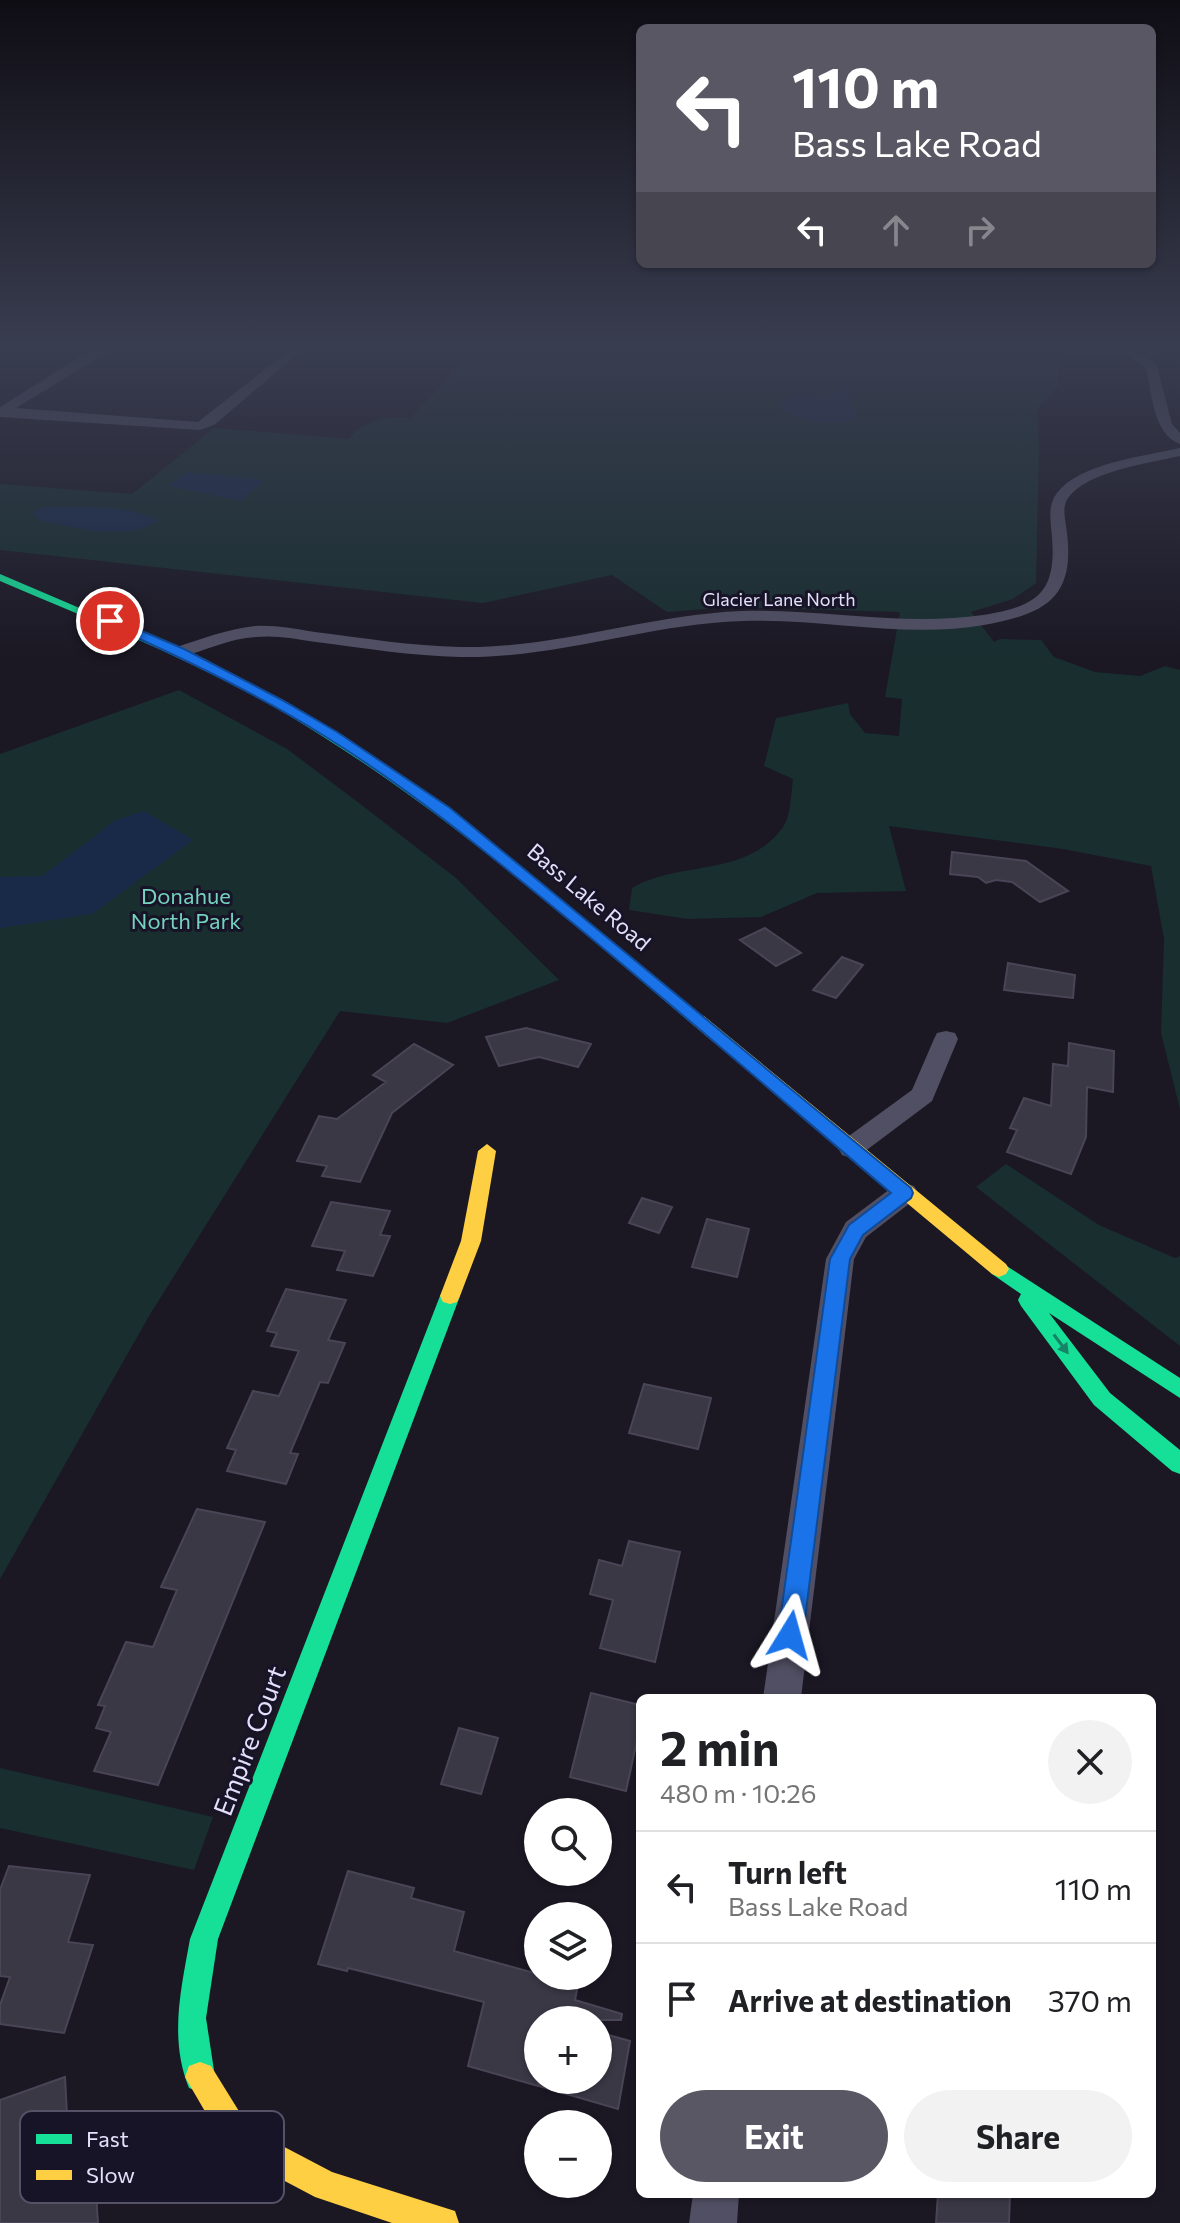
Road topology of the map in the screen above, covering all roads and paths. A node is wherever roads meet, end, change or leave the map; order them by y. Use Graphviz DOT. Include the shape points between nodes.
graph roads {
  1 [pos="1180,452"];
  2 [pos="0,577"];
  3 [pos="180,652"];
  4 [pos="946,1039"];
  5 [pos="851,1148"];
  6 [pos="487,1151"];
  7 [pos="904,1193"];
  8 [pos="1015,1282"];
  9 [pos="1180,1389"];
  10 [pos="1180,1464"];
  11 [pos="783,1694"];
  12 [pos="220,2111"];
  13 [pos="284,2164"];
  14 [pos="716,2198"];
  15 [pos="443,2223"];
  16 [pos="713,2223"];
  1 -- 3 [label="street, Glacier Lane North" via="1088,476 1066,488 1057,506 1061,575 1056,587 1030,606 997,617 948,622 705,618 502,652 260,631"];
  2 -- 3 [label="main road, Bass Lake Road"];
  3 -- 5 [label="main road, Bass Lake Road" via="332,735 445,811"];
  4 -- 5 [label="street" via="923,1095"];
  5 -- 7 [label="main road, Bass Lake Road"];
  6 -- 12 [label="main road, Empire Court" via="471,1241 204,1939 191,2018 200,2080"];
  7 -- 8 [label="main road, Bass Lake Road"];
  7 -- 11 [label="street" via="856,1230 840,1259"];
  8 -- 9 [label="main road, Bass Lake Road"];
  8 -- 10 [label="main road, Bass Lake Road, one-way" via="1102,1399"];
  13 -- 15 [label="main road, Empire Court" via="326,2186"];
  14 -- 16 [label="street"];
}
